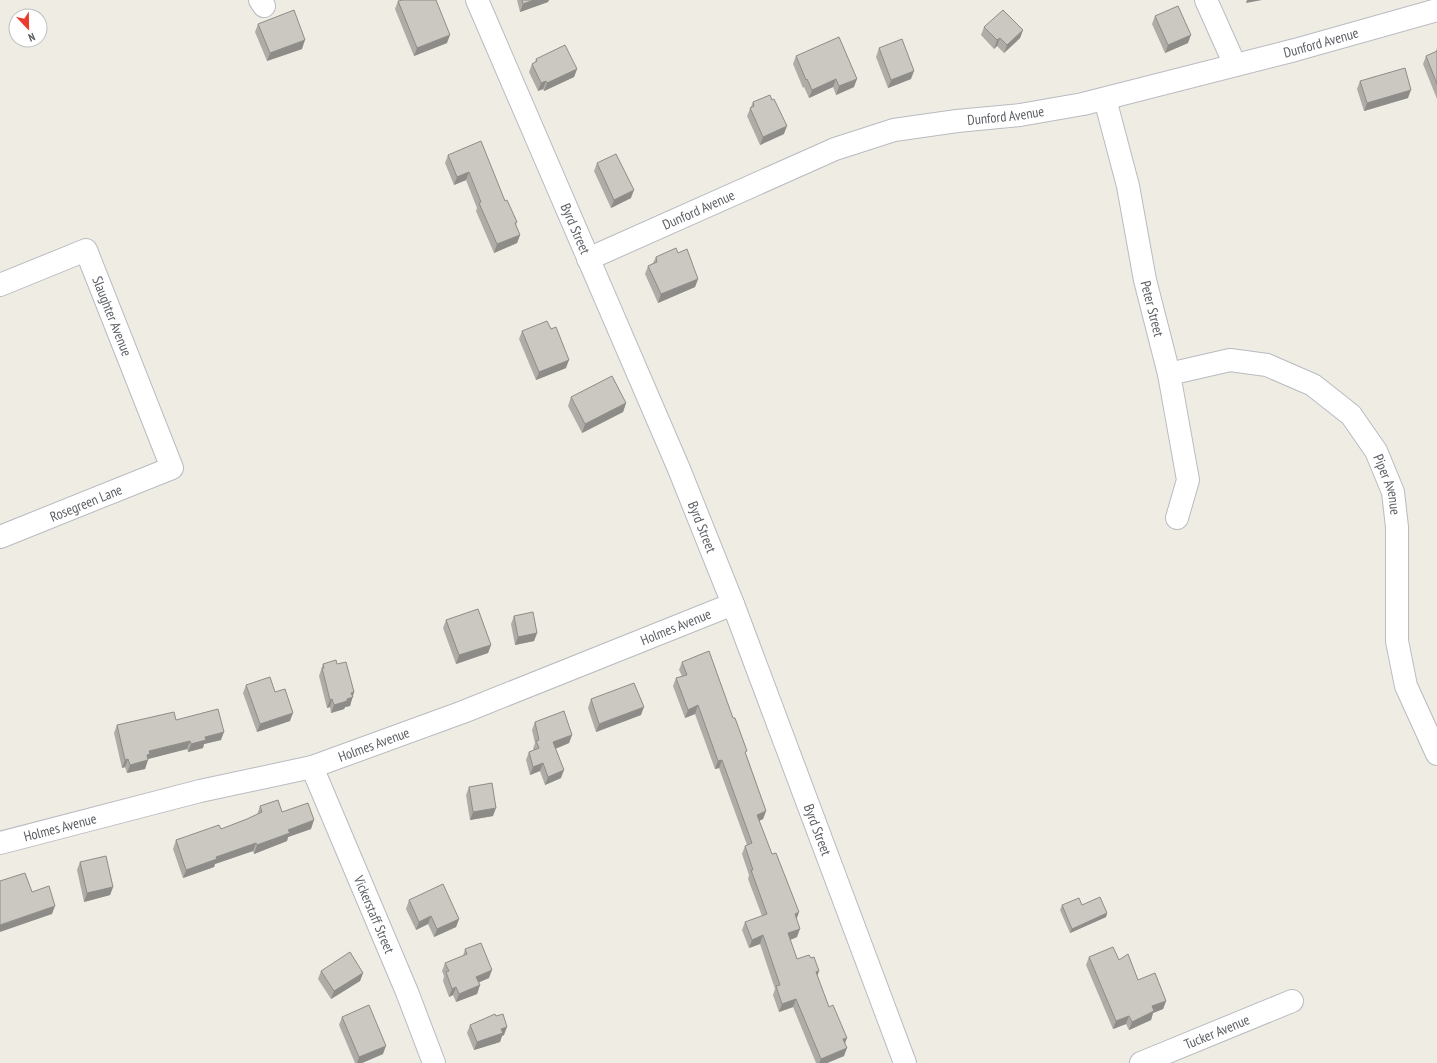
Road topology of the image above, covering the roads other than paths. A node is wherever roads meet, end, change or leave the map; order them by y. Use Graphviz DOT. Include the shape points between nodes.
graph roads {
  1 [pos="478,0"];
  2 [pos="1206,0"];
  3 [pos="1437,10"];
  4 [pos="1235,65"];
  5 [pos="1105,99"];
  6 [pos="588,259"];
  7 [pos="0,284"];
  8 [pos="1169,374"];
  9 [pos="172,468"];
  10 [pos="1176,518"];
  11 [pos="0,537"];
  12 [pos="733,604"];
  13 [pos="1437,754"];
  14 [pos="312,766"];
  15 [pos="0,843"];
  16 [pos="1292,1001"];
  17 [pos="434,1063"];
  18 [pos="904,1063"];
  19 [pos="1141,1063"];
  1 -- 6 [label="street, Byrd Street"];
  2 -- 4 [label="street"];
  3 -- 4 [label="street, Dunford Avenue"];
  4 -- 5 [label="street, Dunford Avenue"];
  5 -- 6 [label="street, Dunford Avenue" via="1020,116 894,130 835,149"];
  5 -- 8 [label="street, Peter Street" via="1128,186 1145,280"];
  6 -- 12 [label="street, Byrd Street" via="679,469"];
  7 -- 9 [label="street, Slaughter Avenue" via="86,250"];
  8 -- 10 [label="street, Peter Street" via="1188,480"];
  8 -- 13 [label="street, Piper Avenue" via="1230,360 1267,365 1313,385 1350,415 1372,445 1393,492 1397,527 1397,641 1406,686"];
  9 -- 11 [label="street, Rosegreen Lane"];
  12 -- 14 [label="street, Holmes Avenue" via="463,712"];
  12 -- 18 [label="street, Byrd Street"];
  14 -- 15 [label="street, Holmes Avenue" via="200,791"];
  14 -- 17 [label="street, Vickerstaff Street" via="404,984"];
  16 -- 19 [label="street, Tucker Avenue"];
}
